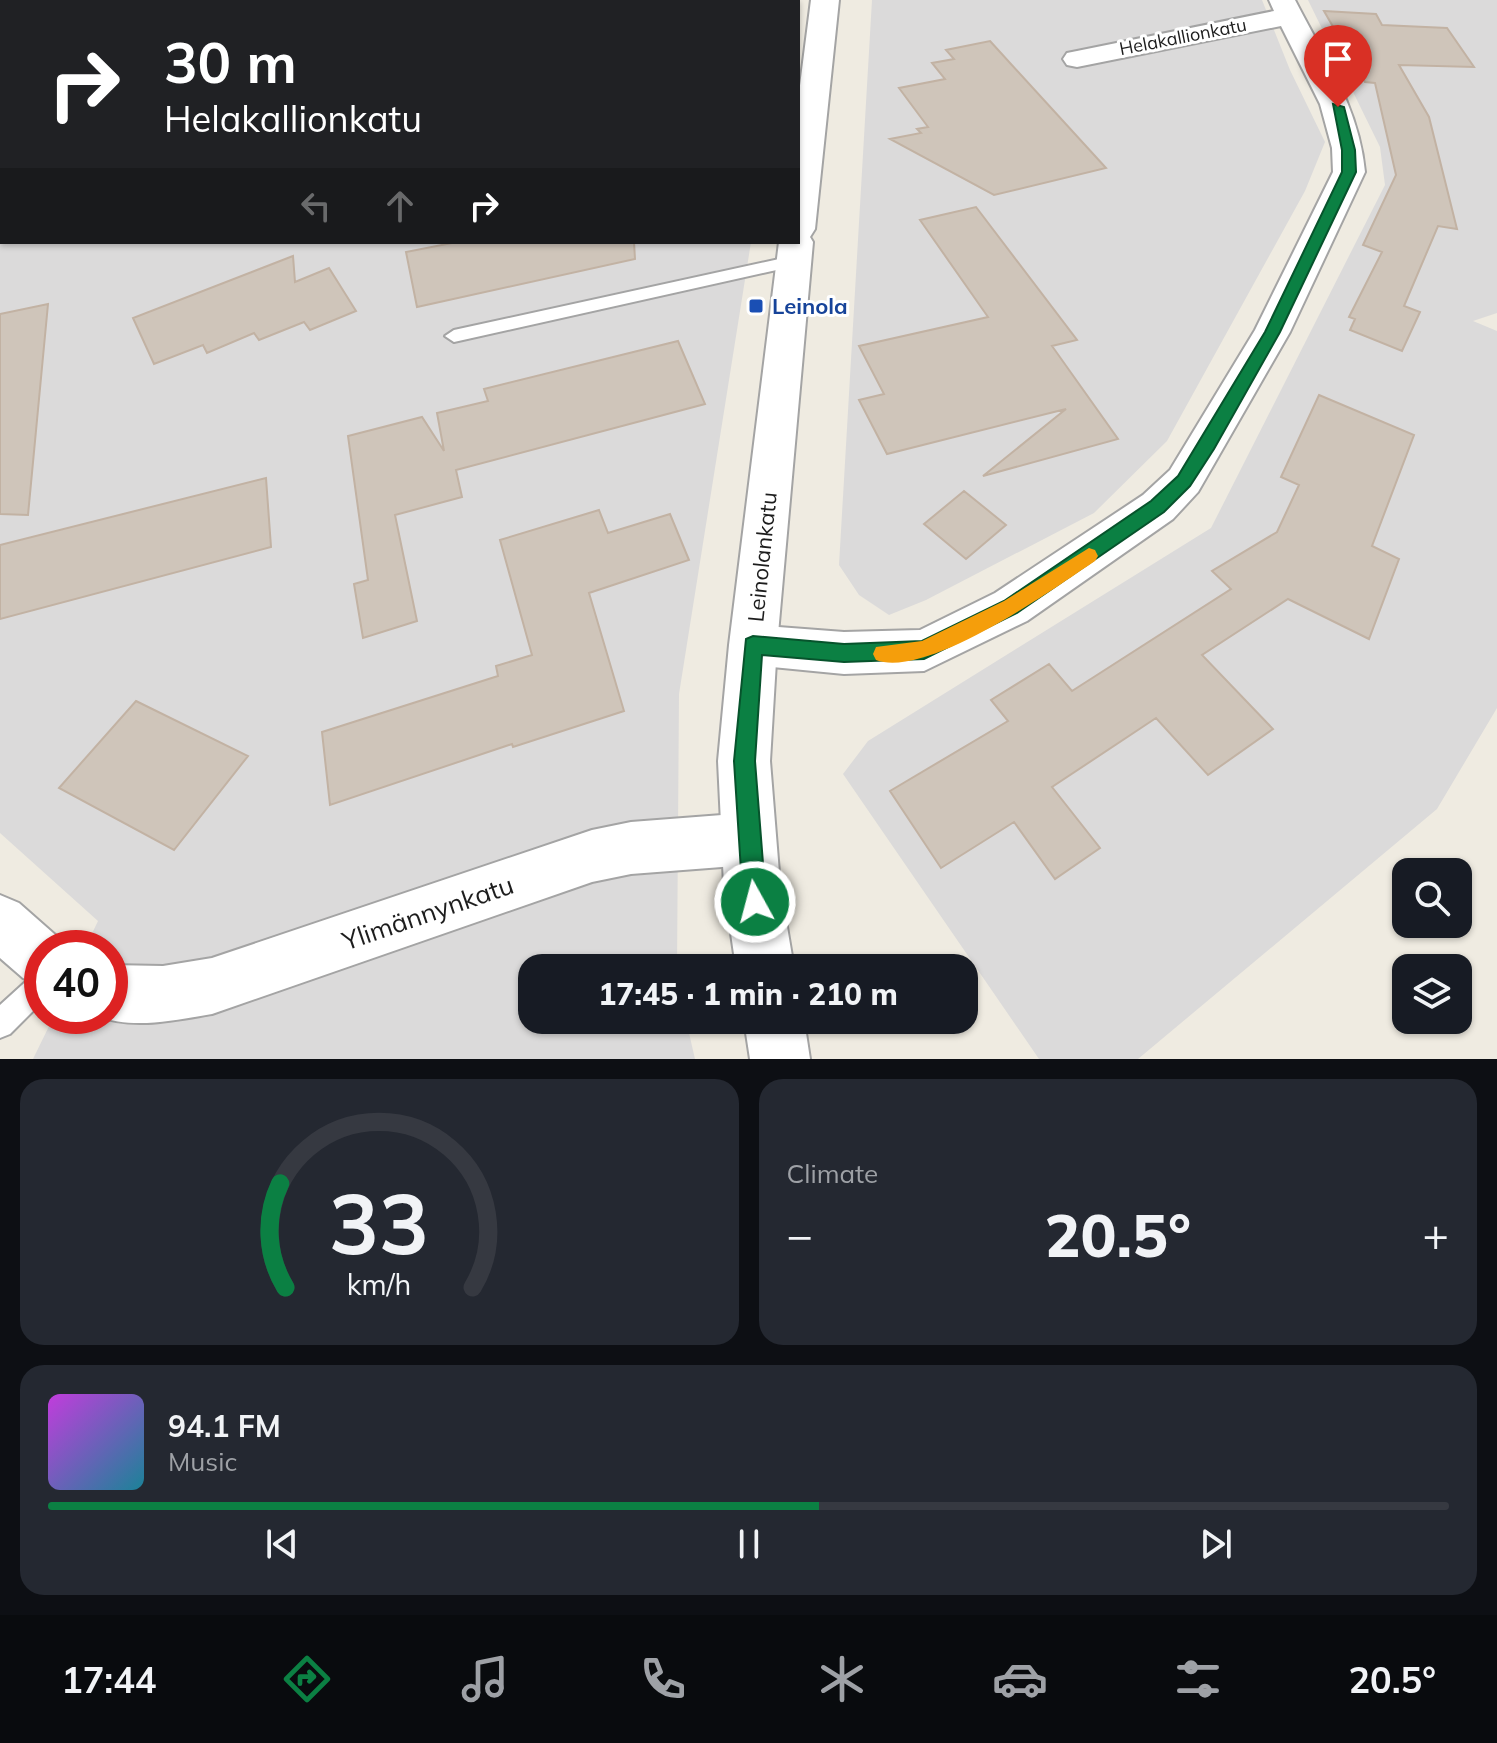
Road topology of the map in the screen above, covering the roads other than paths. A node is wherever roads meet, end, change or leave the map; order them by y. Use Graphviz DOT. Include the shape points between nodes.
graph roads {
  1 [pos="825,0"];
  2 [pos="1286,8"];
  3 [pos="1077,59"];
  4 [pos="800,210"];
  5 [pos="796,244"];
  6 [pos="454,336"];
  7 [pos="753,645"];
  8 [pos="748,839"];
  9 [pos="0,922"];
  10 [pos="24,943"];
  11 [pos="763,954"];
  12 [pos="128,993"];
  13 [pos="24,1001"];
  14 [pos="0,1024"];
  15 [pos="776,1034"];
  16 [pos="780,1059"];
  1 -- 4 [label="street, Leinolankatu"];
  2 -- 3 [label="street, Helakallionkatu"];
  2 -- 7 [label="street, Helakallionkatu" via="1338,107 1349,172 1272,332 1184,481 1158,507 1058,577 924,650 844,653"];
  5 -- 6 [label="lane"];
  5 -- 7 [label="street, Leinolankatu"];
  7 -- 8 [label="street, Leinolankatu" via="744,761"];
  8 -- 11 [label="street, Leinolankatu"];
  8 -- 12 [label="street, Ylimännynkatu" via="592,856 212,986"];
  9 -- 10 [label="street"];
  13 -- 14 [label="lane"];
  15 -- 16 [label="street"];
}
